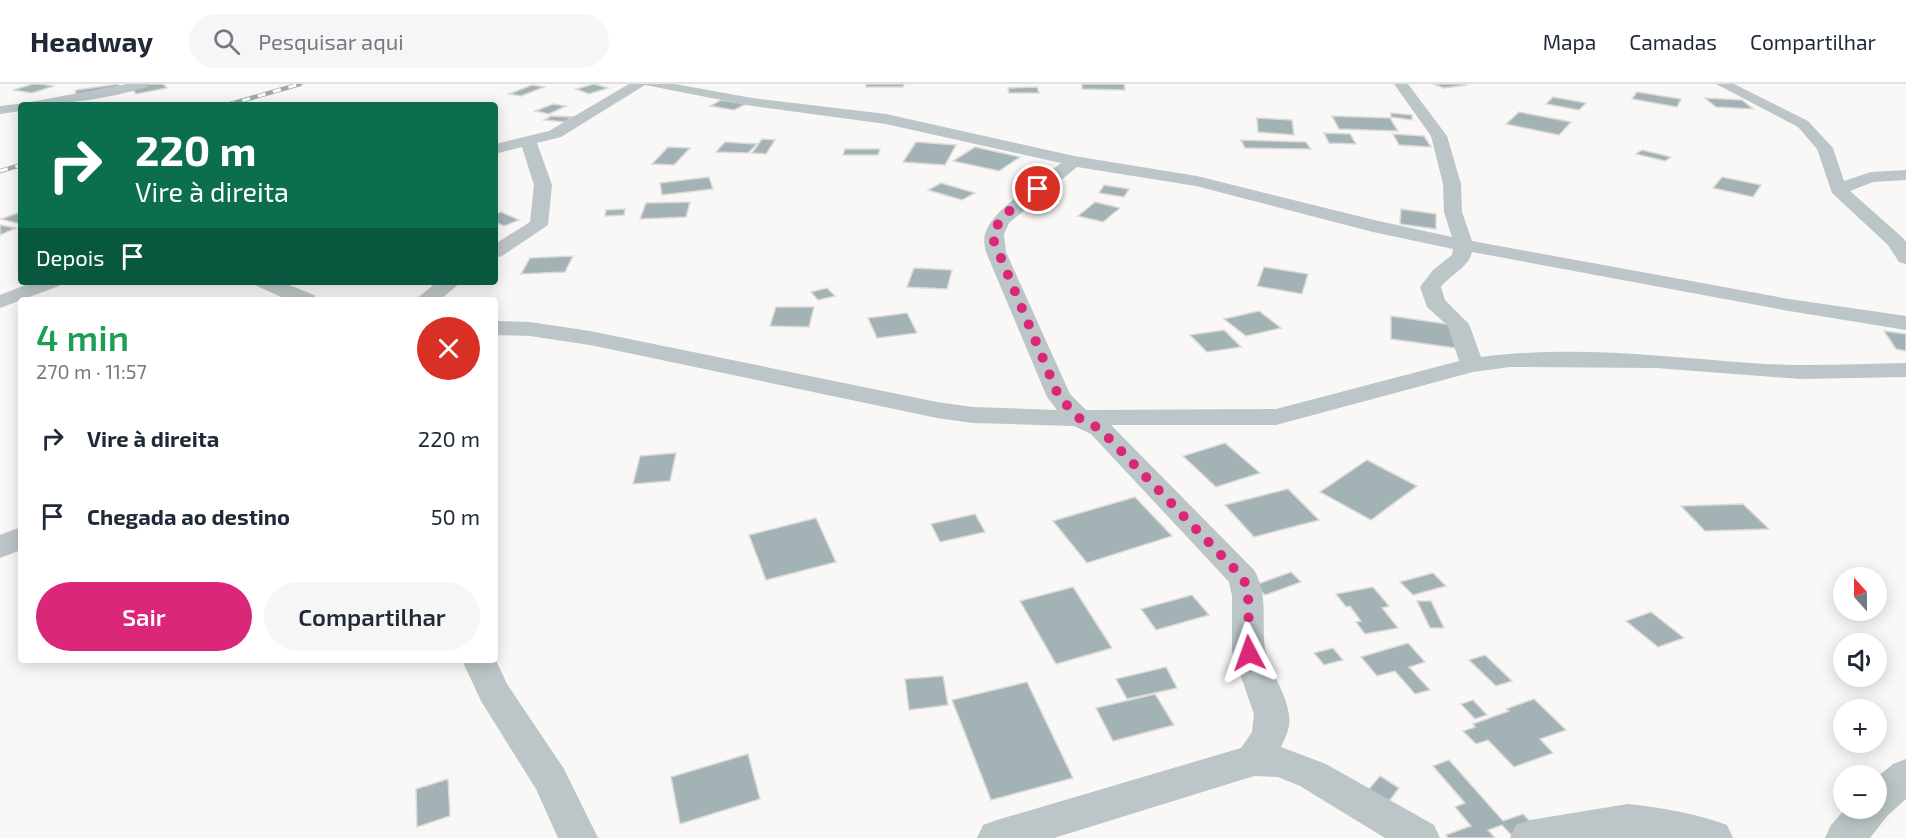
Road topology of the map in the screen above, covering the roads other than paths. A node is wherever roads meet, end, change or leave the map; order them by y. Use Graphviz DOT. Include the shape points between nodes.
graph roads {
  1 [pos="142,84"];
  2 [pos="639,84"];
  3 [pos="651,84"];
  4 [pos="1401,84"];
  5 [pos="1723,84"];
  6 [pos="49,102"];
  7 [pos="18,107"];
  8 [pos="0,110"];
  9 [pos="528,142"];
  10 [pos="498,148"];
  11 [pos="1830,159"];
  12 [pos="1074,160"];
  13 [pos="1906,175"];
  14 [pos="1871,177"];
  15 [pos="1838,189"];
  16 [pos="1464,244"];
  17 [pos="498,250"];
  18 [pos="1906,258"];
  19 [pos="0,285"];
  20 [pos="18,285"];
  21 [pos="44,285"];
  22 [pos="271,285"];
  23 [pos="447,285"];
  24 [pos="299,297"];
  25 [pos="430,297"];
  26 [pos="0,302"];
  27 [pos="1906,323"];
  28 [pos="498,328"];
  29 [pos="1473,365"];
  30 [pos="1906,370"];
  31 [pos="1079,418"];
  32 [pos="18,539"];
  33 [pos="0,548"];
  34 [pos="480,663"];
  35 [pos="1254,760"];
  36 [pos="1906,775"];
  37 [pos="1887,793"];
  38 [pos="1861,819"];
  39 [pos="578,838"];
  40 [pos="997,838"];
  41 [pos="1420,838"];
  42 [pos="1530,838"];
  43 [pos="1713,838"];
  44 [pos="1845,838"];
  1 -- 6 [label="street"];
  2 -- 9 [label="street" via="555,134"];
  3 -- 12 [label="street" via="886,119"];
  4 -- 16 [label="street" via="1439,136 1452,184 1453,212"];
  5 -- 11 [label="street" via="1803,124"];
  7 -- 8 [label="street"];
  9 -- 10 [label="street"];
  9 -- 17 [label="street" via="543,185 540,225"];
  11 -- 14 [label="street"];
  11 -- 15 [label="street"];
  12 -- 16 [label="street" via="1197,181 1373,226"];
  12 -- 31 [label="street" via="1002,219 993,239 1059,397"];
  13 -- 14 [label="street"];
  14 -- 15 [label="street"];
  15 -- 18 [label="street" via="1896,242"];
  16 -- 27 [label="street"];
  16 -- 29 [label="street" via="1461,258 1430,287 1435,302 1458,324"];
  19 -- 20 [label="street"];
  21 -- 26 [label="street"];
  22 -- 24 [label="street"];
  23 -- 25 [label="street"];
  28 -- 31 [label="street" via="590,338 937,410"];
  29 -- 30 [label="street" via="1510,360 1606,359 1776,371"];
  29 -- 31 [label="street" via="1276,417"];
  31 -- 35 [label="street" via="1100,429 1243,578 1250,595 1246,623 1249,653 1272,720 1270,732"];
  32 -- 33 [label="street"];
  34 -- 39 [label="street" via="493,691 551,780"];
  35 -- 40 [label="street"];
  35 -- 41 [label="street" via="1281,762 1313,775"];
  36 -- 37 [label="street"];
  38 -- 44 [label="street"];
  42 -- 43 [label="street" via="1628,821 1678,827"];
}
